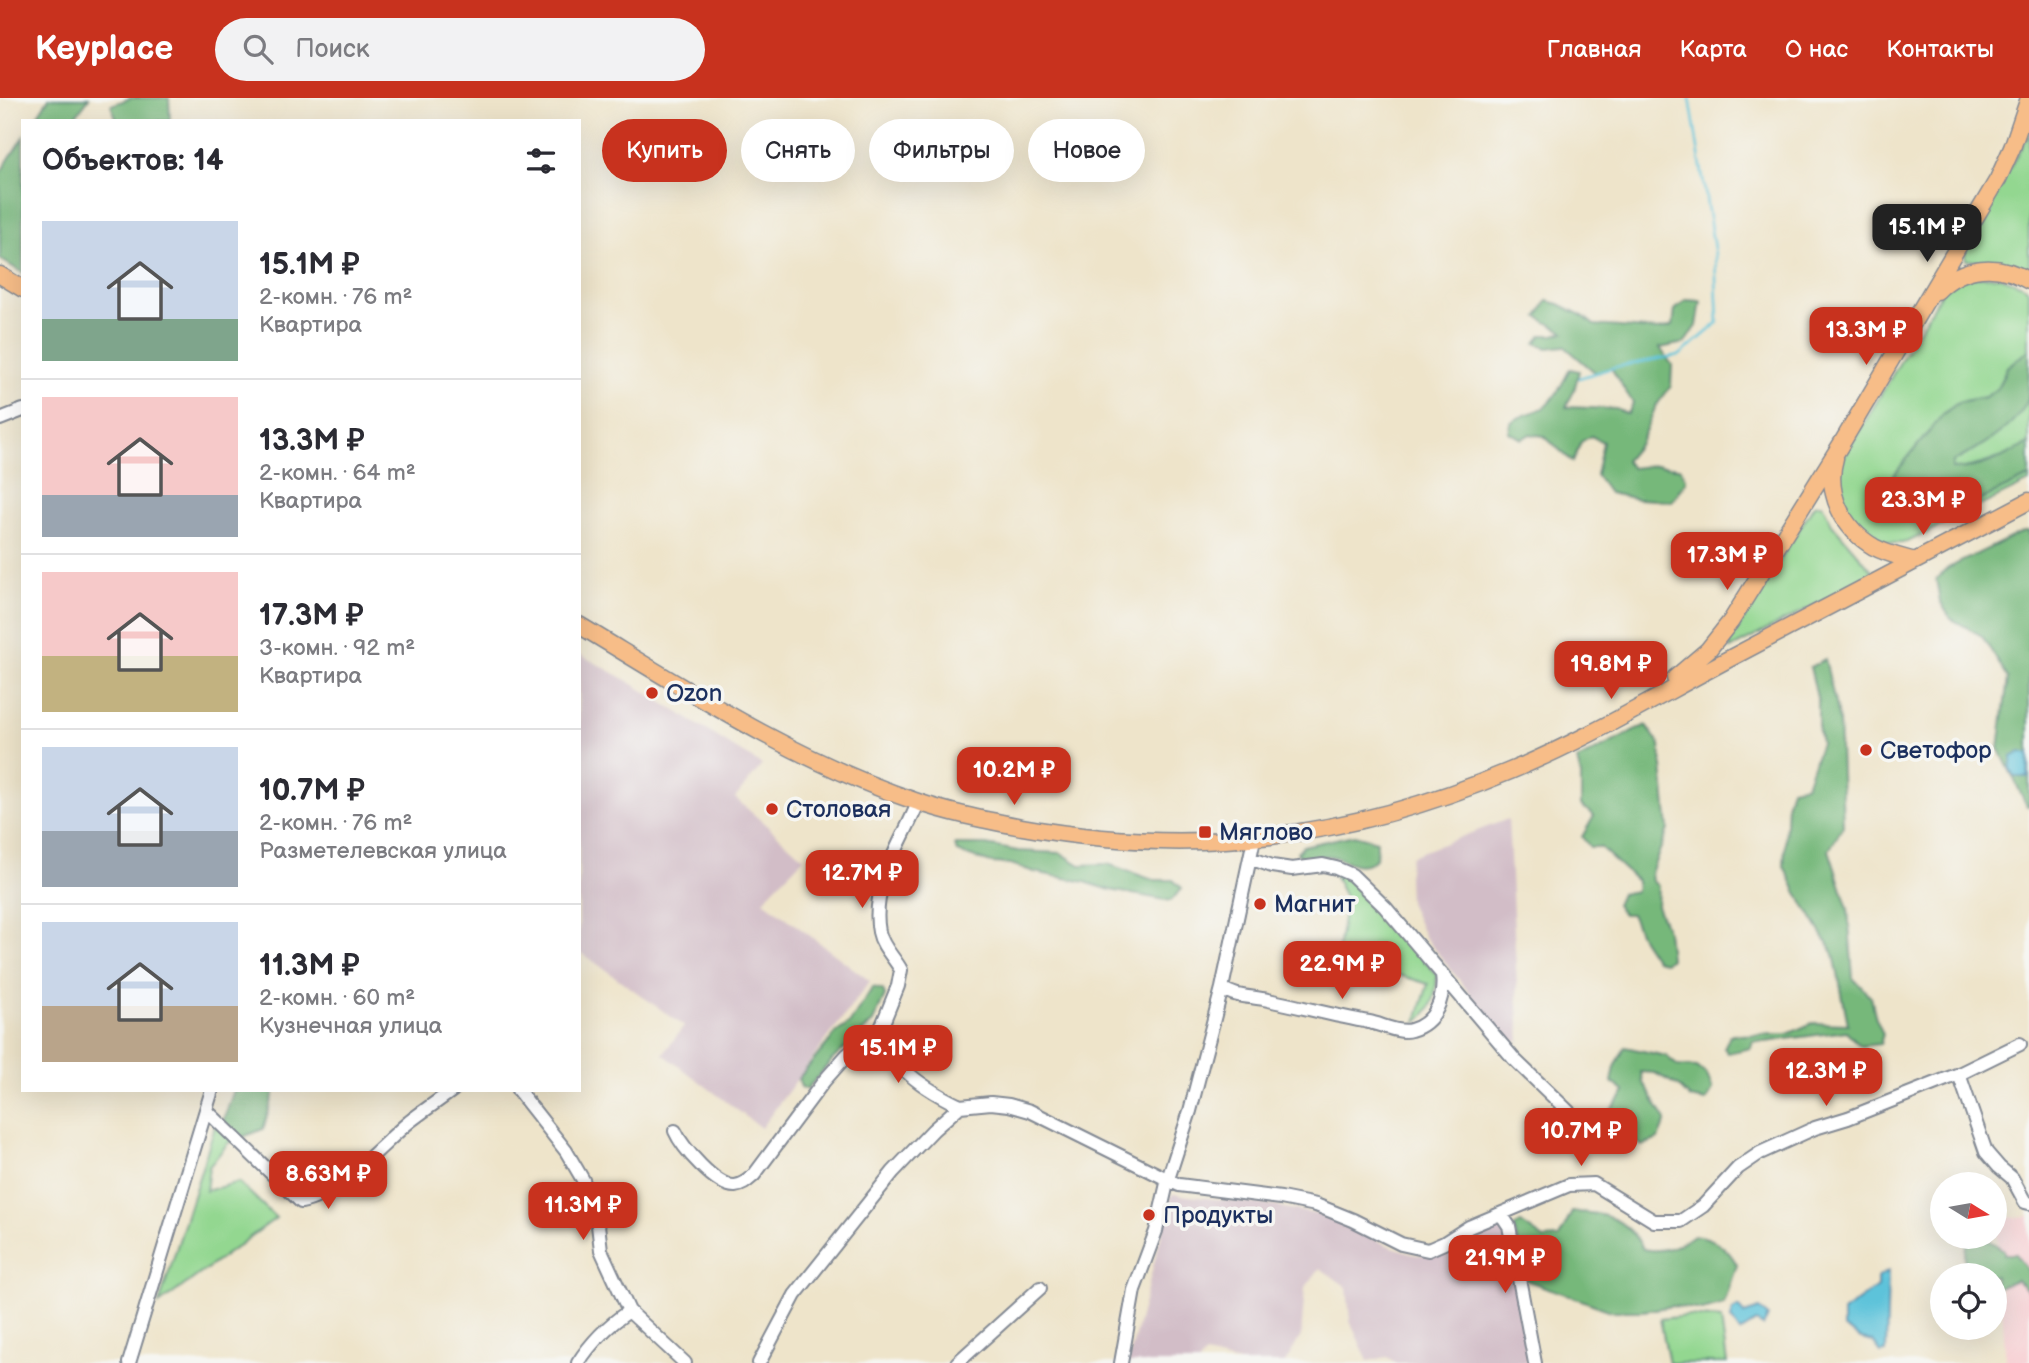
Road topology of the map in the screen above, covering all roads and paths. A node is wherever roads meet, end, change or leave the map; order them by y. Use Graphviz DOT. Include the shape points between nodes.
graph roads {
  1 [pos="2029,98"];
  2 [pos="0,275"];
  3 [pos="2029,281"];
  4 [pos="21,288"];
  5 [pos="1924,306"];
  6 [pos="21,411"];
  7 [pos="0,419"];
  8 [pos="1840,446"];
  9 [pos="2029,501"];
  10 [pos="1916,561"];
  11 [pos="581,626"];
  12 [pos="1643,705"];
  13 [pos="918,803"];
  14 [pos="1254,839"];
  15 [pos="1251,858"];
  16 [pos="1442,974"];
  17 [pos="1222,988"];
  18 [pos="881,1028"];
  19 [pos="2020,1044"];
  20 [pos="1959,1074"];
  21 [pos="211,1092"];
  22 [pos="450,1092"];
  23 [pos="520,1092"];
  24 [pos="960,1106"];
  25 [pos="206,1110"];
  26 [pos="1569,1112"];
  27 [pos="675,1131"];
  28 [pos="1168,1179"];
  29 [pos="2029,1203"];
  30 [pos="1501,1214"];
  31 [pos="1040,1288"];
  32 [pos="629,1311"];
  33 [pos="129,1363"];
  34 [pos="578,1363"];
  35 [pos="685,1363"];
  36 [pos="759,1363"];
  37 [pos="957,1363"];
  38 [pos="1121,1363"];
  39 [pos="1535,1363"];
  1 -- 5 [label="main road" via="1998,179"];
  2 -- 4 [label="main road"];
  3 -- 5 [label="main road" via="2004,270 1975,269 1950,279"];
  5 -- 8 [label="main road"];
  6 -- 7 [label="street"];
  8 -- 10 [label="main road" via="1832,468 1832,488 1846,521 1877,548"];
  8 -- 12 [label="main road" via="1716,641"];
  9 -- 10 [label="main road"];
  10 -- 12 [label="main road"];
  11 -- 13 [label="main road" via="749,726 832,768"];
  12 -- 14 [label="main road" via="1550,753 1450,794 1354,823"];
  13 -- 14 [label="main road" via="1080,837 1154,842"];
  13 -- 18 [label="street" via="881,890 880,934 901,970"];
  14 -- 15 [label="street"];
  15 -- 16 [label="street" via="1292,869 1323,865 1352,875"];
  15 -- 17 [label="street"];
  16 -- 17 [label="street" via="1436,1013 1419,1027 1404,1031 1236,995"];
  16 -- 26 [label="street" via="1514,1059"];
  17 -- 28 [label="street"];
  18 -- 24 [label="street" via="886,1046 910,1074"];
  18 -- 27 [label="street" via="839,1064 745,1183 730,1186 717,1179"];
  19 -- 20 [label="street"];
  20 -- 29 [label="street" via="1986,1152"];
  20 -- 30 [label="street" via="1760,1153 1681,1221 1654,1221 1594,1184 1569,1185"];
  21 -- 25 [label="street"];
  22 -- 25 [label="street" via="316,1199 301,1202"];
  23 -- 32 [label="street" via="583,1180 601,1250"];
  24 -- 28 [label="street" via="991,1103 1030,1111"];
  24 -- 36 [label="street" via="906,1157 832,1246 795,1295"];
  25 -- 33 [label="street"];
  28 -- 30 [label="street" via="1179,1185 1316,1205 1401,1244 1428,1250"];
  28 -- 38 [label="street" via="1156,1231 1134,1290"];
  30 -- 39 [label="street" via="1509,1226"];
  31 -- 37 [label="street"];
  32 -- 34 [label="street" via="592,1342"];
  32 -- 35 [label="street"];
}
